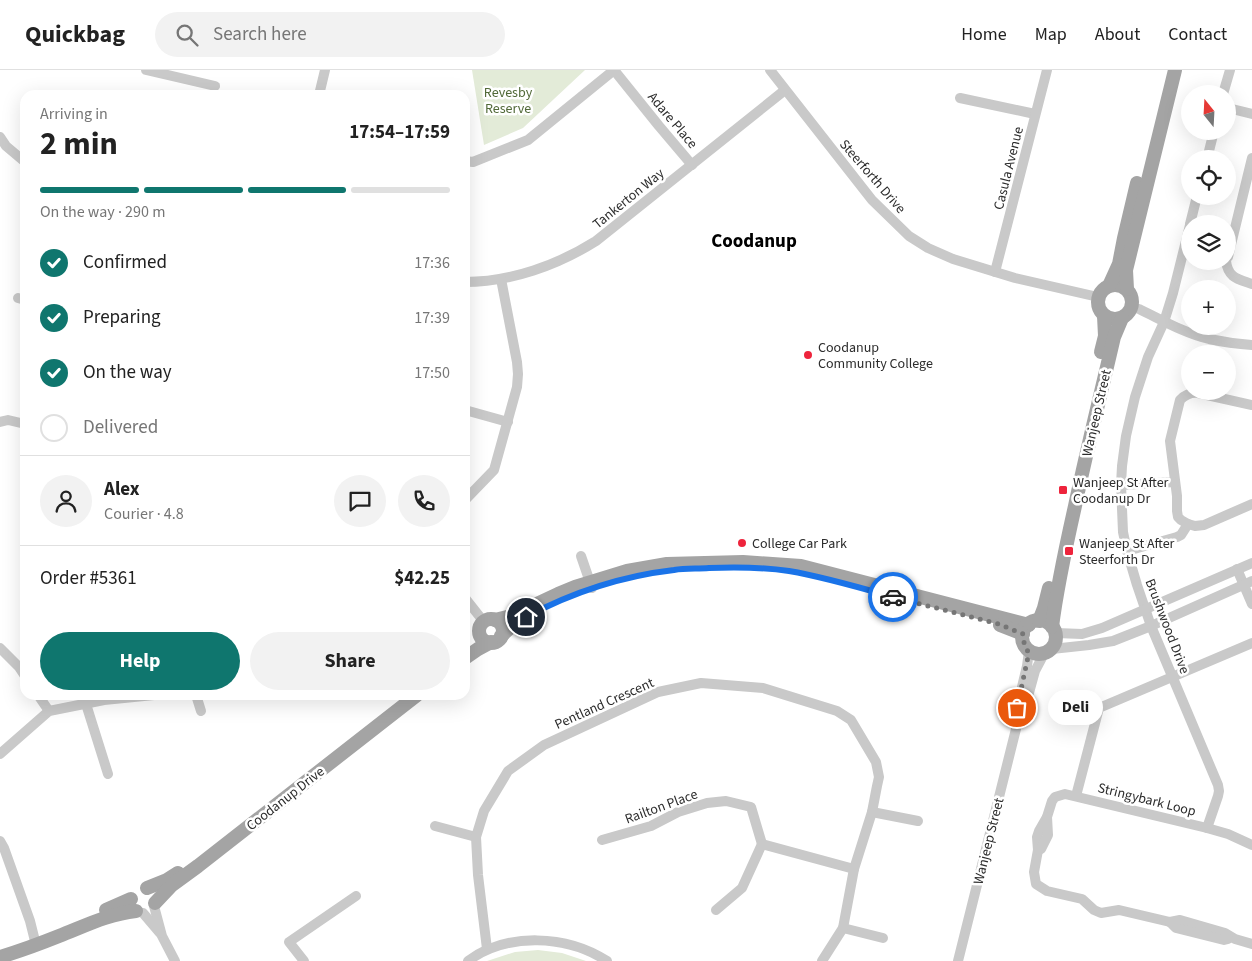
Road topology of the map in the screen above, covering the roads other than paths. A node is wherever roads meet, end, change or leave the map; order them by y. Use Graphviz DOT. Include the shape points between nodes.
graph roads {
  1 [pos="146,70"];
  2 [pos="325,70"];
  3 [pos="614,70"];
  4 [pos="770,70"];
  5 [pos="1047,70"];
  6 [pos="1165,70"];
  7 [pos="1175,70"];
  8 [pos="1230,70"];
  9 [pos="1226,85"];
  10 [pos="215,86"];
  11 [pos="320,90"];
  12 [pos="785,90"];
  13 [pos="960,98"];
  14 [pos="1236,110"];
  15 [pos="1035,114"];
  16 [pos="1252,114"];
  17 [pos="0,137"];
  18 [pos="3,149"];
  19 [pos="1252,158"];
  20 [pos="20,159"];
  21 [pos="470,162"];
  22 [pos="692,165"];
  23 [pos="1236,224"];
  24 [pos="1181,261"];
  25 [pos="1228,270"];
  26 [pos="995,272"];
  27 [pos="501,279"];
  28 [pos="470,282"];
  29 [pos="1252,284"];
  30 [pos="1110,286"];
  31 [pos="1127,289"];
  32 [pos="1098,297"];
  33 [pos="1131,307"];
  34 [pos="1104,316"];
  35 [pos="1122,318"];
  36 [pos="1164,322"];
  37 [pos="1252,344"];
  38 [pos="1252,405"];
  39 [pos="470,411"];
  40 [pos="0,422"];
  41 [pos="508,422"];
  42 [pos="20,423"];
  43 [pos="1176,482"];
  44 [pos="1121,485"];
  45 [pos="470,495"];
  46 [pos="1252,504"];
  47 [pos="1188,524"];
  48 [pos="1126,552"];
  49 [pos="581,556"];
  50 [pos="1252,563"];
  51 [pos="1237,570"];
  52 [pos="1248,583"];
  53 [pos="591,585"];
  54 [pos="470,604"];
  55 [pos="1252,604"];
  56 [pos="1145,609"];
  57 [pos="486,623"];
  58 [pos="1151,626"];
  59 [pos="1040,628"];
  60 [pos="496,639"];
  61 [pos="1252,643"];
  62 [pos="470,644"];
  63 [pos="0,648"];
  64 [pos="1029,651"];
  65 [pos="1048,651"];
  66 [pos="470,654"];
  67 [pos="20,668"];
  68 [pos="1173,677"];
  69 [pos="41,700"];
  70 [pos="104,700"];
  71 [pos="198,700"];
  72 [pos="401,700"];
  73 [pos="411,700"];
  74 [pos="86,704"];
  75 [pos="49,711"];
  76 [pos="201,711"];
  77 [pos="1018,721"];
  78 [pos="0,754"];
  79 [pos="108,774"];
  80 [pos="1076,796"];
  81 [pos="872,812"];
  82 [pos="918,821"];
  83 [pos="434,826"];
  84 [pos="1207,828"];
  85 [pos="476,837"];
  86 [pos="602,840"];
  87 [pos="0,841"];
  88 [pos="762,844"];
  89 [pos="1252,845"];
  90 [pos="854,869"];
  91 [pos="147,888"];
  92 [pos="356,896"];
  93 [pos="144,906"];
  94 [pos="716,910"];
  95 [pos="843,928"];
  96 [pos="883,938"];
  97 [pos="35,942"];
  98 [pos="1252,944"];
  99 [pos="487,949"];
  100 [pos="0,950"];
  101 [pos="0,957"];
  102 [pos="175,961"];
  103 [pos="304,961"];
  104 [pos="468,961"];
  105 [pos="607,961"];
  106 [pos="822,961"];
  107 [pos="958,961"];
  1 -- 10 [label="street"];
  2 -- 11 [label="street"];
  3 -- 21 [label="street" via="528,140"];
  3 -- 22 [label="street, Adare Place"];
  4 -- 12 [label="street, Steerforth Drive"];
  5 -- 15 [label="street, Casula Avenue"];
  6 -- 30 [label="main road" via="1119,264"];
  7 -- 31 [label="main road" via="1126,270"];
  8 -- 9 [label="street"];
  12 -- 22 [label="street, Tankerton Way"];
  12 -- 26 [label="street, Steerforth Drive" via="872,200 909,236 953,259"];
  13 -- 15 [label="street"];
  14 -- 16 [label="street"];
  15 -- 26 [label="street, Casula Avenue"];
  17 -- 18 [label="street"];
  18 -- 20 [label="street"];
  19 -- 23 [label="street"];
  22 -- 27 [label="street, Tankerton Way" via="581,251 553,264"];
  24 -- 36 [label="street, Brushwood Drive"];
  25 -- 29 [label="street" via="1234,277"];
  26 -- 32 [label="street, Steerforth Drive"];
  27 -- 28 [label="street, Tankerton Way"];
  27 -- 41 [label="street" via="518,374"];
  30 -- 31 [label="main road" via="1119,285"];
  30 -- 32 [label="main road"];
  31 -- 33 [label="main road" via="1132,298"];
  32 -- 34 [label="main road" via="1098,307"];
  33 -- 35 [label="main road"];
  33 -- 36 [label="street"];
  34 -- 35 [label="main road"];
  34 -- 59 [label="main road, Wanjeep Street" via="1105,336"];
  35 -- 59 [label="main road, Wanjeep Street" via="1114,337 1056,594"];
  36 -- 37 [label="street" via="1207,339"];
  36 -- 44 [label="street, Brushwood Drive" via="1135,397 1126,436"];
  38 -- 43 [label="street" via="1192,392 1180,400 1170,441"];
  39 -- 41 [label="street"];
  40 -- 42 [label="street"];
  41 -- 45 [label="street" via="494,470"];
  43 -- 44 [label="street"];
  43 -- 47 [label="street" via="1178,517"];
  44 -- 48 [label="street, Brushwood Drive"];
  46 -- 47 [label="street" via="1204,525"];
  47 -- 48 [label="street" via="1177,537"];
  48 -- 56 [label="street, Brushwood Drive"];
  49 -- 53 [label="street"];
  50 -- 51 [label="street"];
  51 -- 52 [label="street"];
  51 -- 56 [label="street"];
  52 -- 55 [label="street"];
  52 -- 58 [label="street"];
  53 -- 57 [label="main road" via="558,594 512,616"];
  53 -- 59 [label="main road" via="676,570 734,567 775,570 843,583 999,624"];
  53 -- 60 [label="main road" via="526,617"];
  54 -- 57 [label="street"];
  56 -- 58 [label="street, Brushwood Drive"];
  56 -- 59 [label="street" via="1082,634"];
  57 -- 60 [label="main road" via="498,622 502,628"];
  57 -- 60 [label="main road" via="480,635 482,639"];
  57 -- 62 [label="main road"];
  58 -- 65 [label="street" via="1113,641"];
  58 -- 68 [label="street, Brushwood Drive"];
  59 -- 64 [label="main road" via="1023,643"];
  59 -- 65 [label="main road" via="1056,639"];
  60 -- 66 [label="main road"];
  61 -- 68 [label="street"];
  63 -- 67 [label="street"];
  64 -- 65 [label="main road" via="1038,654"];
  64 -- 77 [label="street, Wanjeep Street" via="1017,708"];
  65 -- 77 [label="street, Wanjeep Street" via="1035,671"];
  68 -- 80 [label="street" via="1099,708"];
  68 -- 84 [label="street, Brushwood Drive" via="1218,785 1218,796"];
  69 -- 75 [label="street"];
  70 -- 74 [label="street"];
  71 -- 76 [label="street"];
  72 -- 91 [label="main road, Coodanup Drive" via="189,866"];
  73 -- 93 [label="main road, Coodanup Drive"];
  74 -- 75 [label="street"];
  74 -- 79 [label="street"];
  75 -- 78 [label="street"];
  77 -- 107 [label="street, Wanjeep Street"];
  80 -- 84 [label="street, Stringybark Loop"];
  80 -- 98 [label="street, Stringybark Loop" via="1060,794 1050,805 1037,837 1036,884 1046,891 1082,899 1101,913 1124,910 1170,922 1180,920"];
  81 -- 82 [label="street"];
  81 -- 85 [label="street, Pentland Crescent" via="879,777 876,762 851,720 837,711 763,688 701,683 658,692 544,745 508,771 484,811"];
  81 -- 90 [label="street, Pentland Crescent"];
  83 -- 85 [label="street"];
  84 -- 89 [label="street, Stringybark Loop"];
  85 -- 99 [label="street, Pentland Crescent"];
  86 -- 88 [label="street, Railton Place" via="650,826 694,806 726,801 751,807"];
  87 -- 97 [label="street"];
  88 -- 90 [label="street"];
  88 -- 94 [label="street" via="742,888"];
  90 -- 95 [label="street, Pentland Crescent"];
  91 -- 93 [label="main road" via="156,899"];
  91 -- 93 [label="main road, Coodanup Drive" via="140,888 132,895"];
  92 -- 103 [label="street" via="289,942"];
  93 -- 97 [label="main road, Coodanup Drive" via="96,914"];
  93 -- 102 [label="street"];
  95 -- 96 [label="street"];
  95 -- 106 [label="street, Pentland Crescent"];
  97 -- 100 [label="main road, Coodanup Drive"];
  97 -- 101 [label="main road, Coodanup Drive"];
  99 -- 104 [label="street"];
  99 -- 105 [label="street" via="540,940 581,947"];
}
